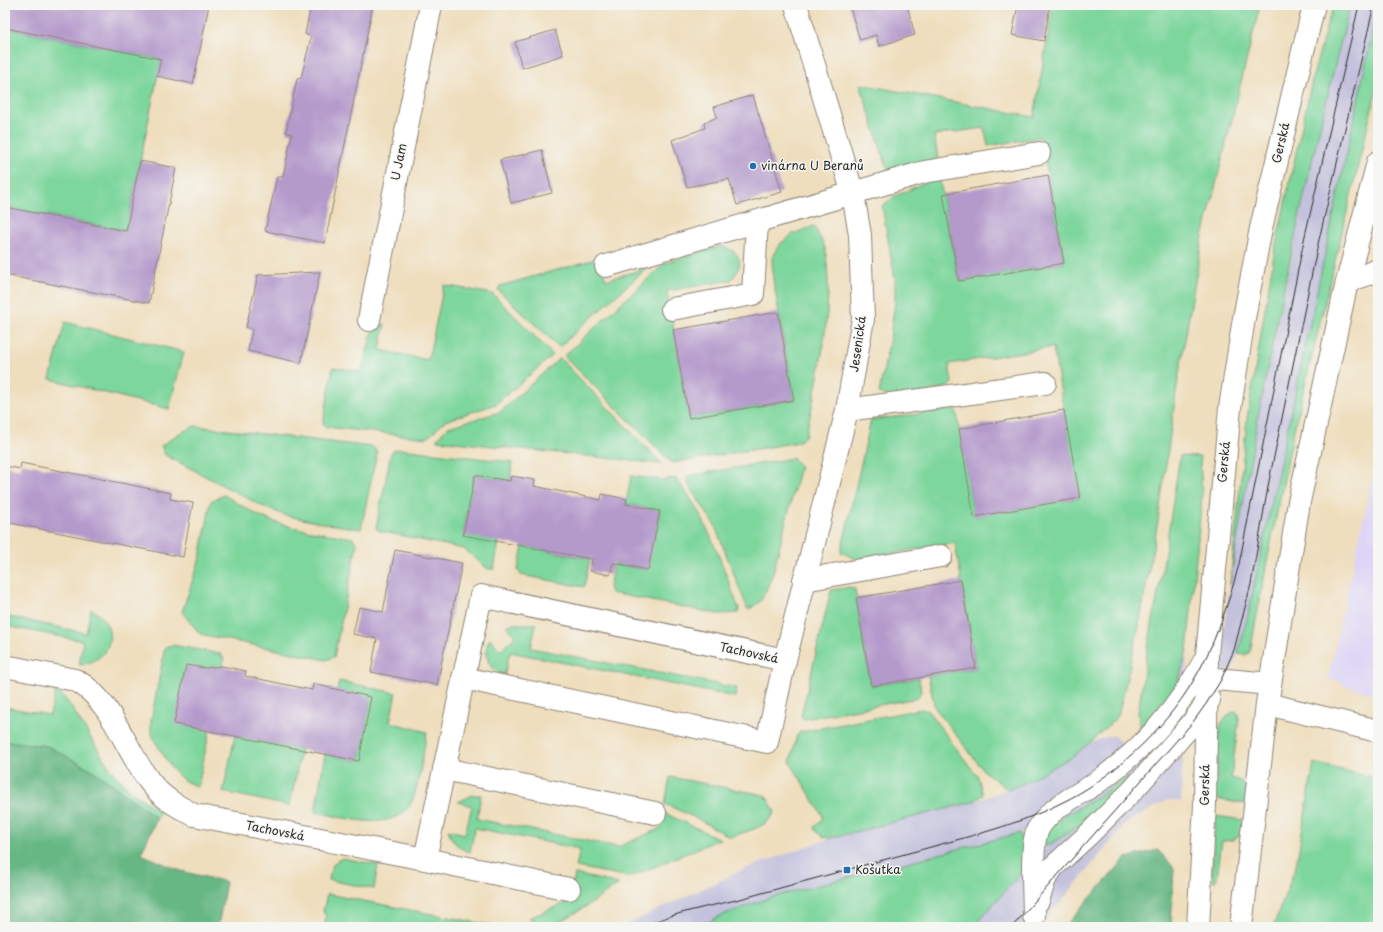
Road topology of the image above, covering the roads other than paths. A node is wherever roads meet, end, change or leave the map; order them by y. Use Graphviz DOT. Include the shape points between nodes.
graph roads {
  1 [pos="431,5"];
  2 [pos="796,5"];
  3 [pos="1314,5"];
  4 [pos="1039,153"];
  5 [pos="1378,162"];
  6 [pos="853,194"];
  7 [pos="1372,217"];
  8 [pos="757,222"];
  9 [pos="606,266"];
  10 [pos="1378,270"];
  11 [pos="1347,282"];
  12 [pos="672,309"];
  13 [pos="369,320"];
  14 [pos="1045,383"];
  15 [pos="847,410"];
  16 [pos="941,556"];
  17 [pos="804,580"];
  18 [pos="785,660"];
  19 [pos="5,666"];
  20 [pos="463,678"];
  21 [pos="1208,679"];
  22 [pos="1269,694"];
  23 [pos="1206,704"];
  24 [pos="1378,731"];
  25 [pos="444,769"];
  26 [pos="655,813"];
  27 [pos="425,859"];
  28 [pos="569,889"];
  29 [pos="1033,922"];
  30 [pos="1198,927"];
  31 [pos="1241,927"];
  1 -- 13 [label="street, U Jam"];
  2 -- 6 [label="street, Jesenická"];
  3 -- 21 [label="street, Gerská" via="1261,228 1244,318 1230,408 1207,655"];
  4 -- 6 [label="street" via="924,172"];
  5 -- 7 [label="street"];
  6 -- 8 [label="street"];
  6 -- 15 [label="street, Jesenická" via="860,235 863,319"];
  7 -- 11 [label="street"];
  8 -- 9 [label="street"];
  8 -- 12 [label="street" via="753,294"];
  10 -- 11 [label="street"];
  11 -- 22 [label="street" via="1300,502"];
  14 -- 15 [label="street"];
  15 -- 17 [label="street, Jesenická"];
  16 -- 17 [label="street"];
  17 -- 18 [label="street, Jesenická"];
  18 -- 20 [label="street, Tachovská" via="481,596"];
  18 -- 20 [label="street, Tachovská" via="767,742"];
  19 -- 27 [label="street, Tachovská" via="65,677 86,685 103,704 150,782 172,803 194,815"];
  20 -- 25 [label="street, Tachovská"];
  21 -- 22 [label="street"];
  21 -- 23 [label="street, Gerská"];
  21 -- 29 [label="street" via="1174,709 1131,756 1098,782 1062,803 1048,815 1037,830 1034,843"];
  22 -- 24 [label="street"];
  22 -- 31 [label="street"];
  23 -- 29 [label="street" via="1133,790 1052,868 1042,885"];
  23 -- 30 [label="street, Gerská" via="1205,805"];
  25 -- 26 [label="street"];
  25 -- 27 [label="street, Tachovská"];
  27 -- 28 [label="street"];
}
